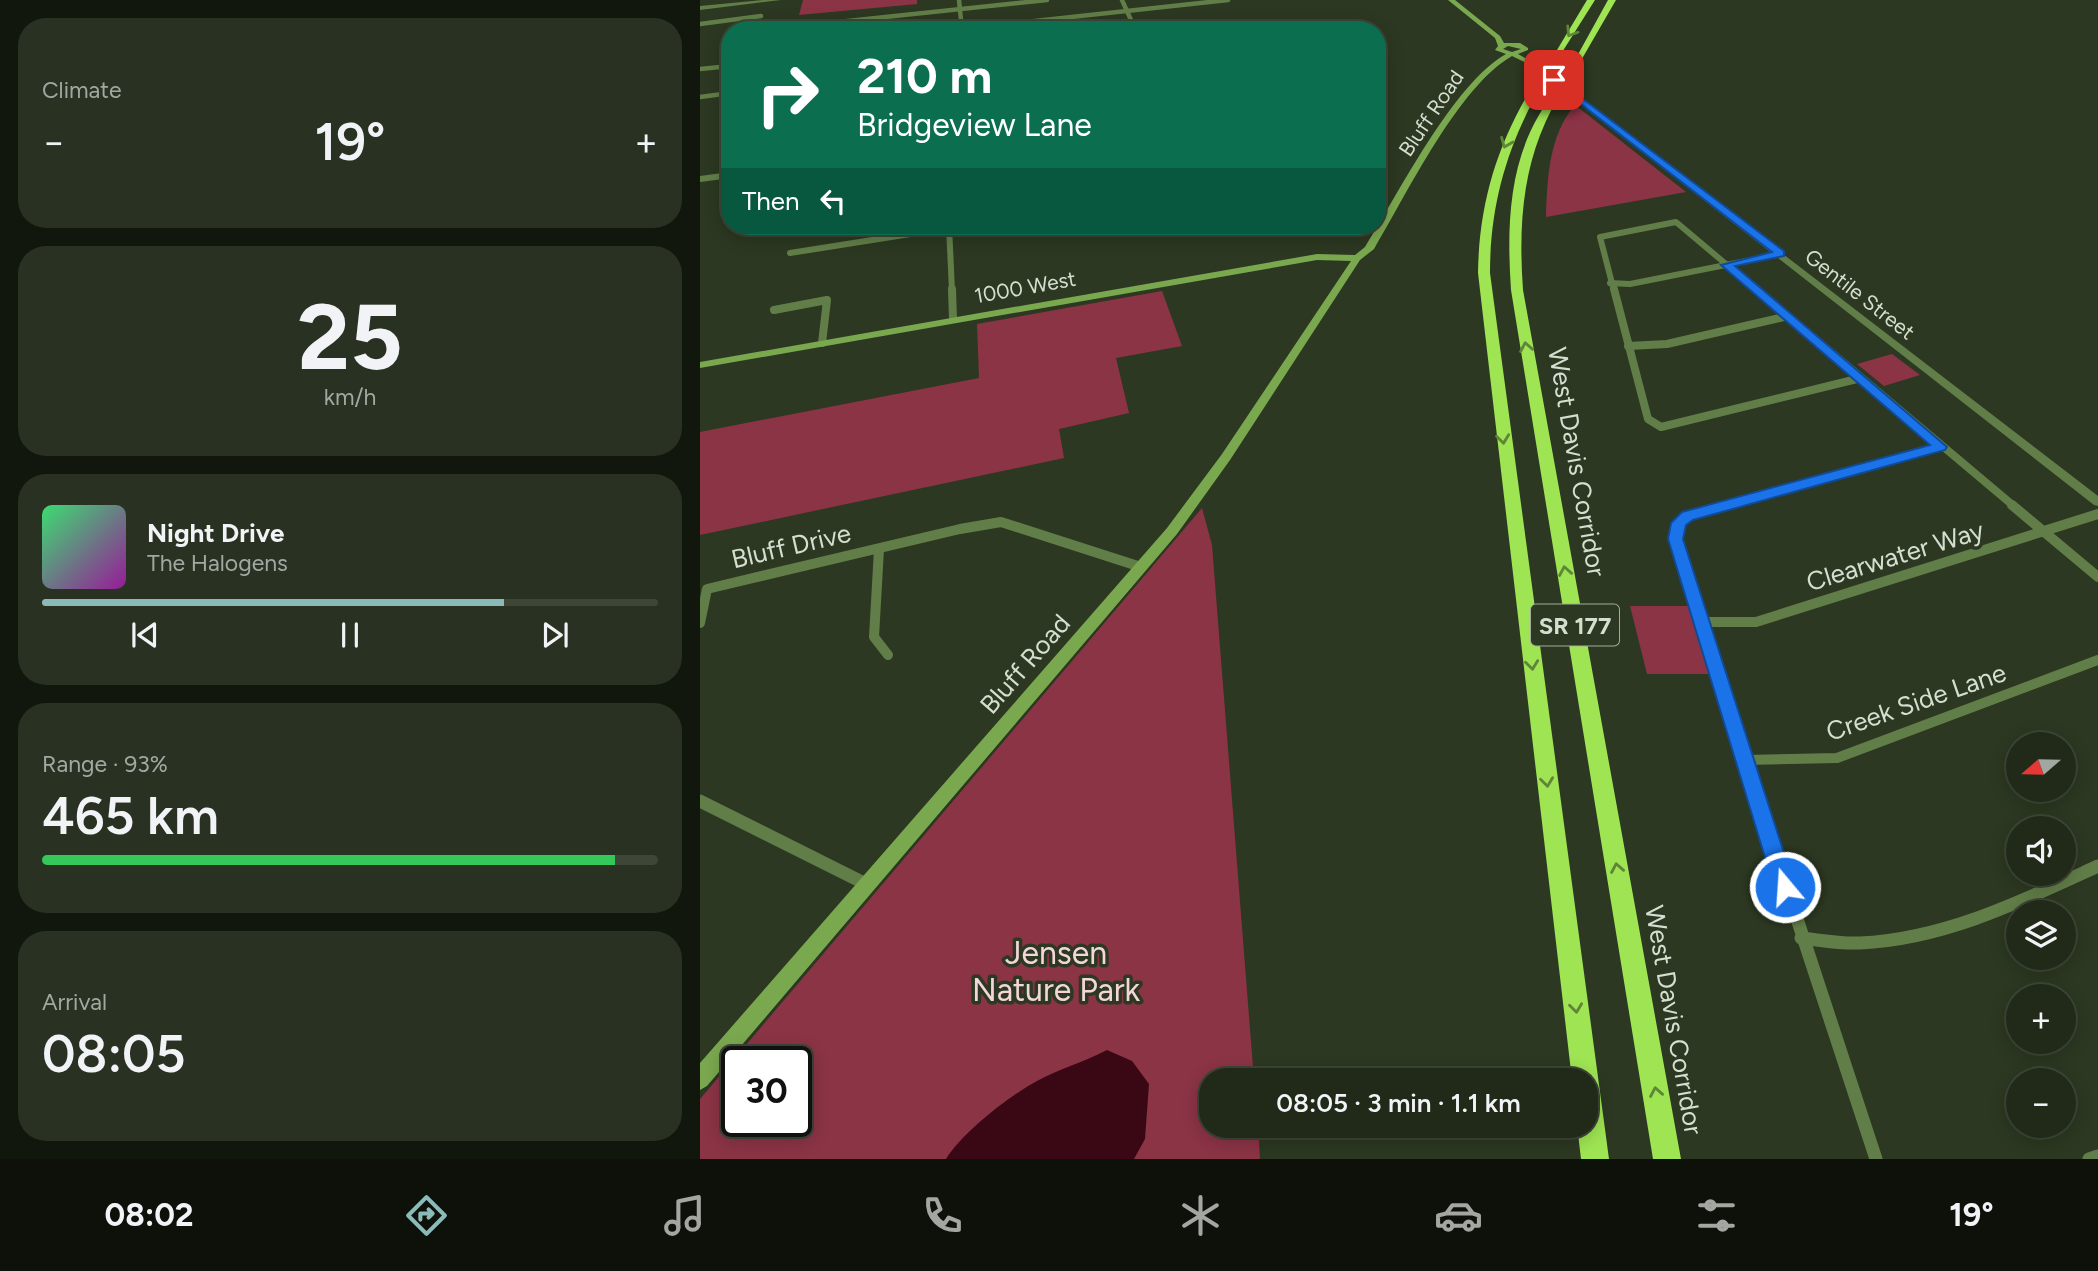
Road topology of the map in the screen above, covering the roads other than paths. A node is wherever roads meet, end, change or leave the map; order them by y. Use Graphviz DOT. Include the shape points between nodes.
graph roads {
  1 [pos="778,0"];
  2 [pos="959,0"];
  3 [pos="1047,0"];
  4 [pos="1122,0"];
  5 [pos="1228,0"];
  6 [pos="1451,0"];
  7 [pos="1591,0"];
  8 [pos="1612,0"];
  9 [pos="700,8"];
  10 [pos="961,9"];
  11 [pos="1127,11"];
  12 [pos="761,16"];
  13 [pos="1131,20"];
  14 [pos="721,21"];
  15 [pos="723,21"];
  16 [pos="842,21"];
  17 [pos="962,21"];
  18 [pos="1035,21"];
  19 [pos="700,24"];
  20 [pos="1496,35"];
  21 [pos="1517,44"];
  22 [pos="1500,48"];
  23 [pos="1524,52"];
  24 [pos="1511,54"];
  25 [pos="1495,62"];
  26 [pos="1533,64"];
  27 [pos="721,67"];
  28 [pos="700,69"];
  29 [pos="721,94"];
  30 [pos="700,97"];
  31 [pos="721,176"];
  32 [pos="700,179"];
  33 [pos="1386,219"];
  34 [pos="900,235"];
  35 [pos="949,235"];
  36 [pos="1377,235"];
  37 [pos="790,253"];
  38 [pos="1781,254"];
  39 [pos="1357,258"];
  40 [pos="1727,265"];
  41 [pos="1611,283"];
  42 [pos="774,310"];
  43 [pos="1788,316"];
  44 [pos="953,319"];
  45 [pos="822,343"];
  46 [pos="1628,346"];
  47 [pos="700,365"];
  48 [pos="1861,378"];
  49 [pos="1941,447"];
  50 [pos="2098,502"];
  51 [pos="2098,514"];
  52 [pos="2043,532"];
  53 [pos="879,548"];
  54 [pos="1141,567"];
  55 [pos="2098,577"];
  56 [pos="1702,622"];
  57 [pos="700,623"];
  58 [pos="888,655"];
  59 [pos="2098,660"];
  60 [pos="1745,760"];
  61 [pos="700,801"];
  62 [pos="2098,866"];
  63 [pos="866,884"];
  64 [pos="1801,938"];
  65 [pos="1583,1068"];
  66 [pos="700,1079"];
  67 [pos="1592,1138"];
  68 [pos="2098,1156"];
  69 [pos="1595,1159"];
  70 [pos="1667,1159"];
  71 [pos="1876,1159"];
  72 [pos="2089,1159"];
  1 -- 9 [label="street"];
  2 -- 10 [label="street"];
  3 -- 10 [label="street"];
  4 -- 11 [label="street"];
  5 -- 11 [label="street"];
  6 -- 20 [label="main road"];
  7 -- 65 [label="highway, SR 177, one-way, bridge" via="1513,125 1485,220 1484,273"];
  70 -- 8 [label="highway, West Davis Corridor / SR 177, one-way, bridge" via="1517,290 1515,224 1520,181 1535,132"];
  10 -- 16 [label="street"];
  10 -- 17 [label="street"];
  11 -- 13 [label="street"];
  11 -- 18 [label="street"];
  12 -- 15 [label="street"];
  14 -- 19 [label="street"];
  20 -- 21 [label="main road"];
  20 -- 22 [label="main road"];
  21 -- 22 [label="main road"];
  21 -- 23 [label="main road, Gentile Street"];
  22 -- 24 [label="main road, Gentile Street"];
  22 -- 25 [label="main road, Bluff Road"];
  23 -- 24 [label="main road"];
  23 -- 26 [label="main road, Gentile Street"];
  24 -- 25 [label="main road, Bluff Road"];
  24 -- 26 [label="main road, Gentile Street"];
  25 -- 33 [label="main road, Bluff Road" via="1471,88"];
  26 -- 38 [label="street, Gentile Street"];
  27 -- 28 [label="street"];
  29 -- 30 [label="street"];
  31 -- 32 [label="street"];
  34 -- 37 [label="street"];
  35 -- 44 [label="street"];
  36 -- 39 [label="main road, Bluff Road"];
  38 -- 40 [label="street"];
  38 -- 50 [label="street, Gentile Street"];
  39 -- 44 [label="main road, 1000 West" via="1317,257"];
  39 -- 54 [label="main road, Bluff Road" via="1226,457"];
  40 -- 41 [label="street" via="1630,284"];
  40 -- 41 [label="street" via="1676,222 1600,237"];
  40 -- 43 [label="street"];
  41 -- 46 [label="street"];
  42 -- 45 [label="street" via="827,300"];
  43 -- 46 [label="street" via="1667,344"];
  43 -- 48 [label="street"];
  44 -- 45 [label="main road, 1000 West"];
  45 -- 47 [label="main road, 1000 West"];
  46 -- 48 [label="street" via="1648,419 1661,427"];
  48 -- 49 [label="street"];
  49 -- 52 [label="street"];
  49 -- 56 [label="street" via="1688,516 1679,523 1675,539"];
  51 -- 52 [label="street, Clearwater Way"];
  52 -- 55 [label="street"];
  52 -- 56 [label="street, Clearwater Way" via="1756,622"];
  53 -- 54 [label="street, Bluff Drive" via="1001,522"];
  53 -- 57 [label="street, Bluff Drive" via="707,589"];
  53 -- 58 [label="street, Bluff Drive" via="874,637"];
  54 -- 63 [label="main road, Bluff Road"];
  56 -- 60 [label="street"];
  59 -- 60 [label="street, Creek Side Lane" via="1837,758"];
  60 -- 64 [label="street"];
  61 -- 63 [label="street"];
  62 -- 64 [label="street" via="1981,918 1920,935 1859,943"];
  63 -- 66 [label="main road, Bluff Road"];
  64 -- 71 [label="street"];
  67 -- 69 [label="highway, SR 177"];
  68 -- 72 [label="street"];
}
